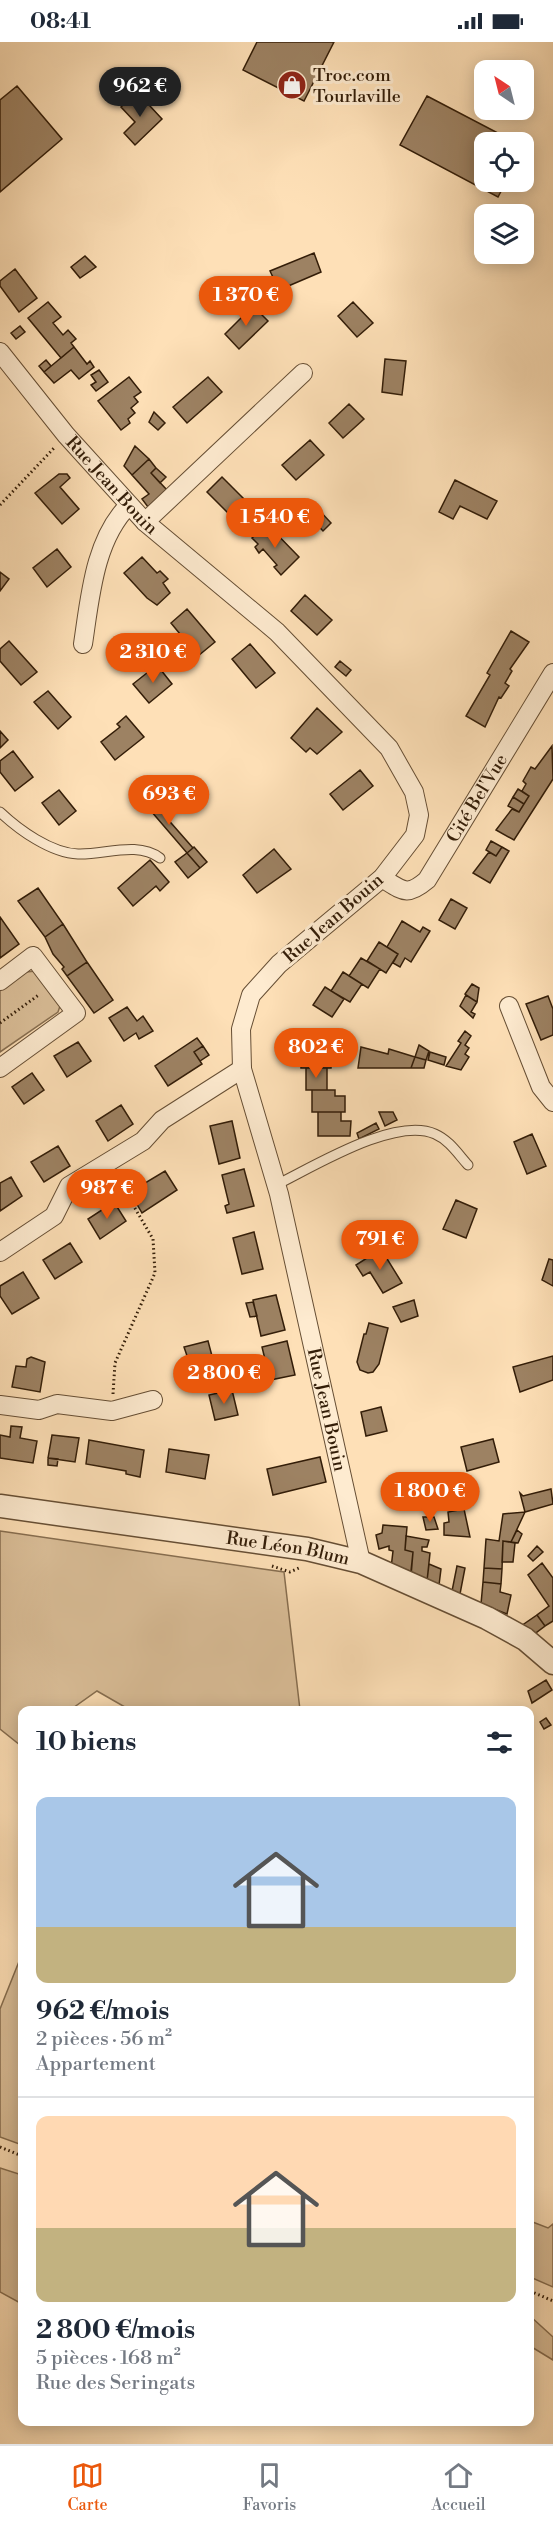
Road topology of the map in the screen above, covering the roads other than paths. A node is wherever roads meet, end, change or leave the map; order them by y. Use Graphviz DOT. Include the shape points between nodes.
graph roads {
  1 [pos="0,352"];
  2 [pos="303,373"];
  3 [pos="129,505"];
  4 [pos="145,522"];
  5 [pos="83,644"];
  6 [pos="553,673"];
  7 [pos="0,812"];
  8 [pos="160,858"];
  9 [pos="382,878"];
  10 [pos="0,981"];
  11 [pos="509,1006"];
  12 [pos="0,1068"];
  13 [pos="242,1069"];
  14 [pos="553,1102"];
  15 [pos="468,1165"];
  16 [pos="276,1185"];
  17 [pos="0,1252"];
  18 [pos="153,1400"];
  19 [pos="0,1405"];
  20 [pos="0,1506"];
  21 [pos="361,1562"];
  22 [pos="553,1663"];
  1 -- 3 [label="street, Rue Jean Bouin" via="66,435"];
  2 -- 4 [label="street"];
  3 -- 4 [label="street, Rue Jean Bouin"];
  3 -- 5 [label="street" via="118,516 99,558"];
  4 -- 9 [label="street, Rue Jean Bouin" via="277,632 389,748 414,792 419,815 414,835"];
  6 -- 9 [label="street, Cité Bel'Vue" via="428,880 415,890 403,891"];
  7 -- 8 [label="lane" via="54,848 76,854 149,850"];
  9 -- 13 [label="street, Rue Jean Bouin" via="279,964 251,995 241,1029"];
  10 -- 12 [label="street" via="33,956 76,1013"];
  11 -- 14 [label="street" via="541,1087"];
  13 -- 16 [label="street, Rue Jean Bouin"];
  13 -- 17 [label="street" via="162,1119 143,1141 69,1186 54,1216"];
  15 -- 16 [label="lane" via="434,1133 401,1130 366,1142"];
  16 -- 21 [label="street, Rue Jean Bouin"];
  18 -- 19 [label="street" via="112,1411 57,1404 39,1410"];
  20 -- 21 [label="street, Rue Léon Blum" via="308,1550"];
  21 -- 22 [label="street, Rue Léon Blum" via="487,1618 525,1639"];
}
